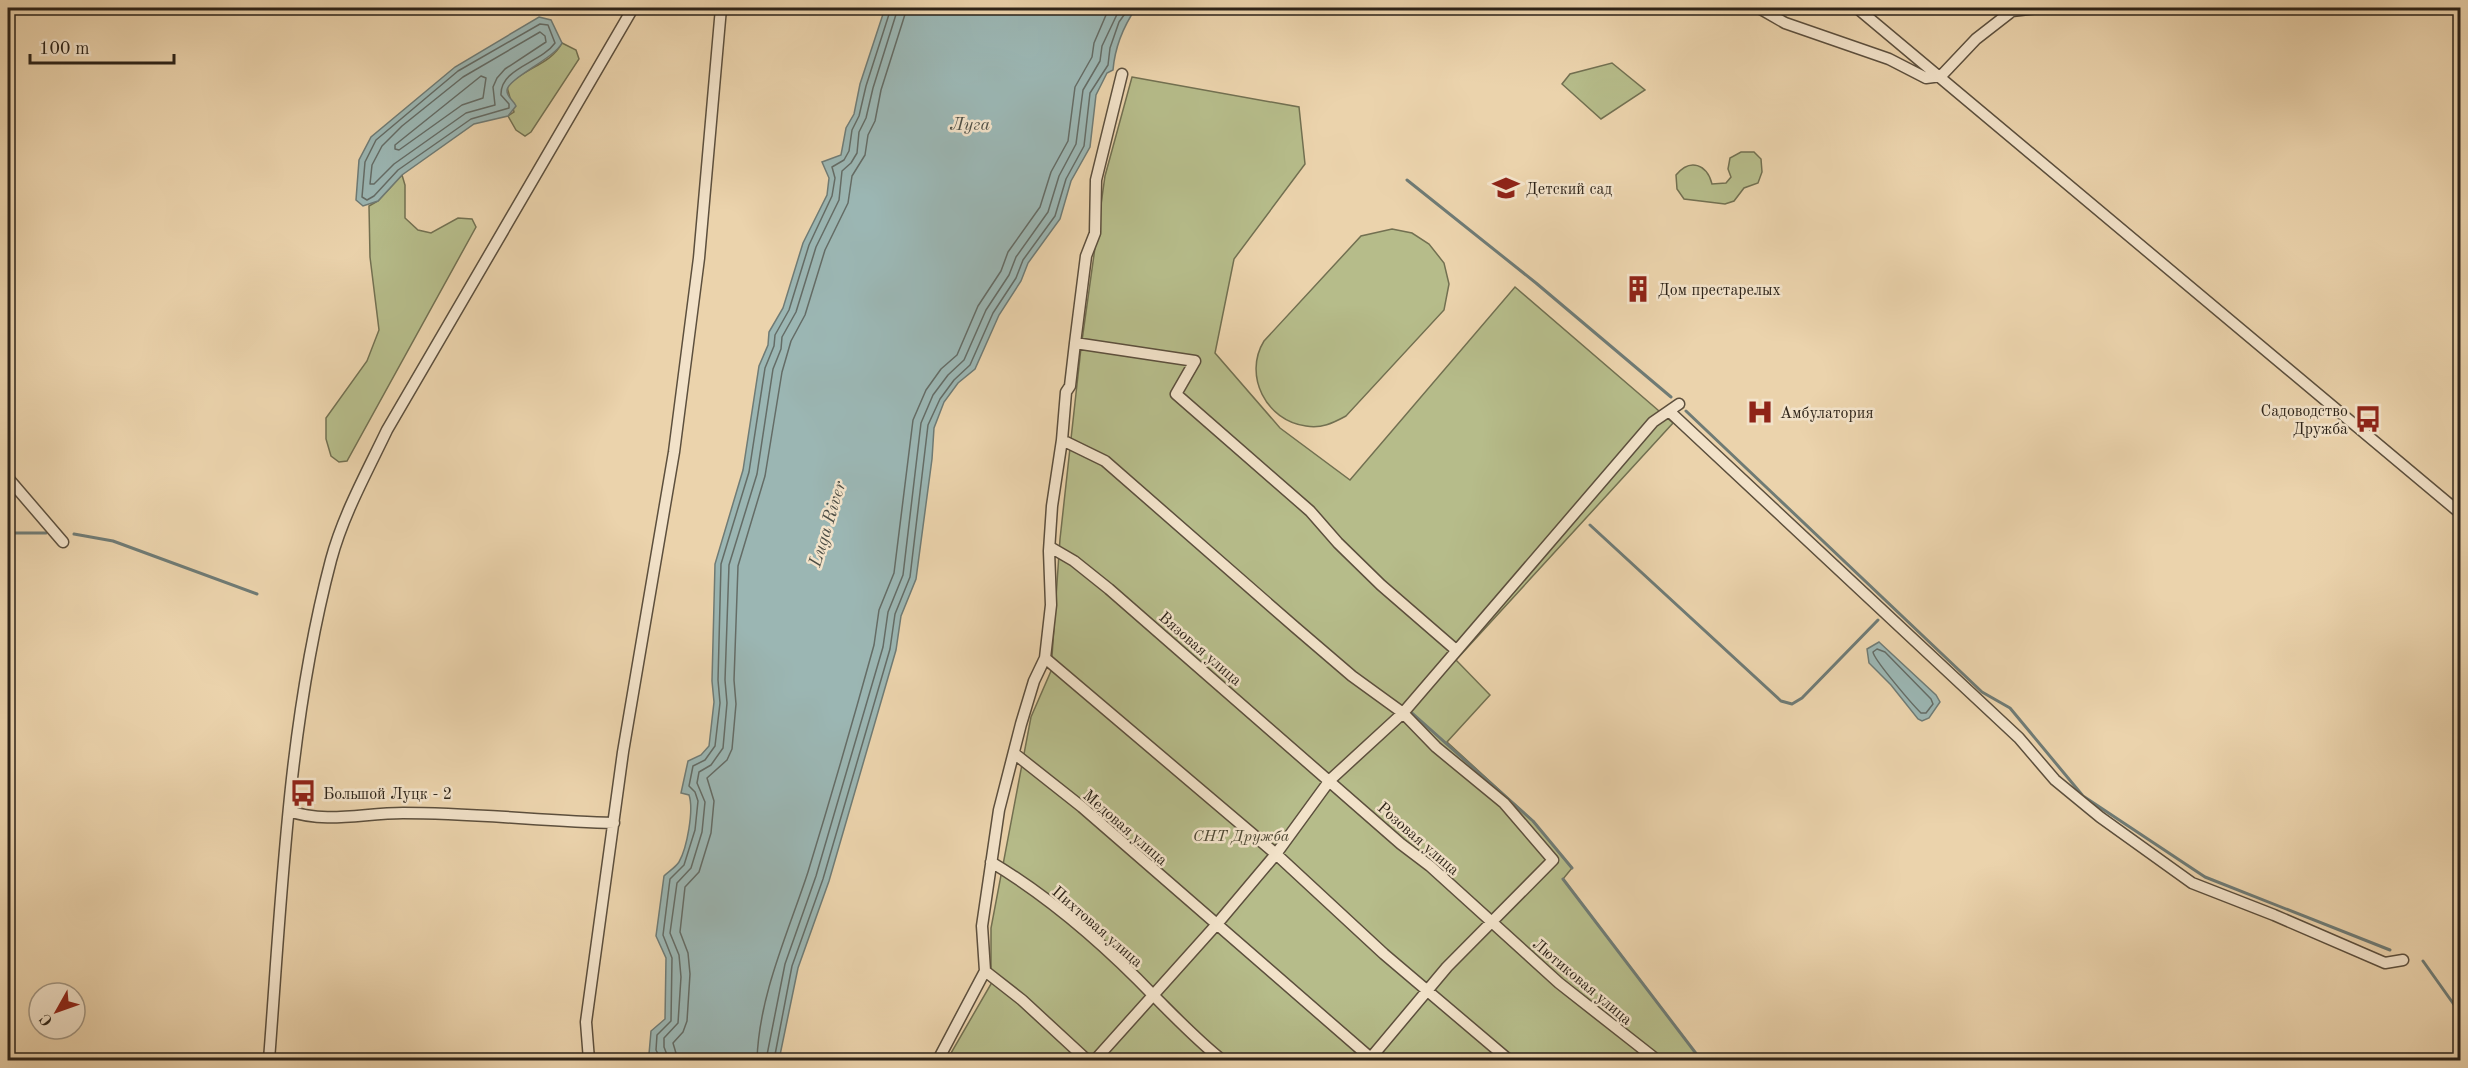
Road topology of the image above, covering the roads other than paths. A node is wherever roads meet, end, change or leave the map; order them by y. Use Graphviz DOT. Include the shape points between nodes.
graph roads {
  1 [pos="633,8"];
  2 [pos="721,8"];
  3 [pos="1759,8"];
  4 [pos="1857,8"];
  5 [pos="2038,8"];
  6 [pos="1122,74"];
  7 [pos="1941,76"];
  8 [pos="1075,343"];
  9 [pos="1679,404"];
  10 [pos="1670,411"];
  11 [pos="1062,440"];
  12 [pos="8,478"];
  13 [pos="2460,513"];
  14 [pos="63,542"];
  15 [pos="1050,547"];
  16 [pos="1456,650"];
  17 [pos="1045,658"];
  18 [pos="1403,713"];
  19 [pos="1015,754"];
  20 [pos="1329,779"];
  21 [pos="289,811"];
  22 [pos="614,823"];
  23 [pos="1276,854"];
  24 [pos="991,862"];
  25 [pos="1491,922"];
  26 [pos="1217,924"];
  27 [pos="2403,960"];
  28 [pos="985,971"];
  29 [pos="1426,990"];
  30 [pos="1154,996"];
  31 [pos="269,1060"];
  32 [pos="589,1060"];
  33 [pos="938,1060"];
  34 [pos="1087,1060"];
  35 [pos="1095,1060"];
  36 [pos="1222,1060"];
  37 [pos="1371,1060"];
  38 [pos="1509,1060"];
  39 [pos="1657,1060"];
  1 -- 21 [label="street" via="415,379 357,494 332,558 302,700"];
  2 -- 22 [label="street" via="699,258 677,429"];
  3 -- 7 [label="street" via="1785,23 1889,59 1926,78"];
  4 -- 7 [label="street"];
  5 -- 7 [label="street" via="2012,11 1976,39"];
  6 -- 8 [label="street" via="1096,180 1095,233 1086,256"];
  7 -- 13 [label="street"];
  8 -- 11 [label="street"];
  8 -- 16 [label="street" via="1195,361 1176,394 1310,511 1381,585"];
  9 -- 10 [label="street"];
  10 -- 16 [label="street" via="1653,422"];
  10 -- 27 [label="street" via="2019,738 2055,780 2100,817 2192,883 2385,963"];
  11 -- 15 [label="street"];
  11 -- 18 [label="street" via="1105,461 1304,635"];
  12 -- 14 [label="street"];
  15 -- 17 [label="street" via="1051,605"];
  15 -- 20 [label="street, Вязовая улица" via="1109,589"];
  16 -- 18 [label="street"];
  17 -- 19 [label="street" via="1034,681"];
  17 -- 23 [label="street"];
  18 -- 20 [label="street"];
  18 -- 25 [label="street" via="1436,747 1504,803 1553,860"];
  19 -- 24 [label="street" via="999,810"];
  19 -- 26 [label="street, Медовая улица"];
  20 -- 23 [label="street"];
  20 -- 25 [label="street, Розовая улица"];
  21 -- 22 [label="street" via="307,817 456,814"];
  21 -- 31 [label="street"];
  22 -- 32 [label="street" via="586,1022"];
  23 -- 26 [label="street"];
  23 -- 29 [label="street"];
  24 -- 28 [label="street" via="982,926"];
  24 -- 30 [label="street, Пихтовая улица" via="1071,918"];
  25 -- 29 [label="street"];
  25 -- 39 [label="street, Лютиковая улица" via="1559,983"];
  26 -- 30 [label="street"];
  26 -- 37 [label="street, Медовая улица"];
  28 -- 33 [label="street"];
  28 -- 34 [label="street" via="1031,1007"];
  29 -- 37 [label="street"];
  29 -- 38 [label="street"];
  30 -- 35 [label="street"];
  30 -- 36 [label="street, Пихтовая улица" via="1174,1019"];
}
